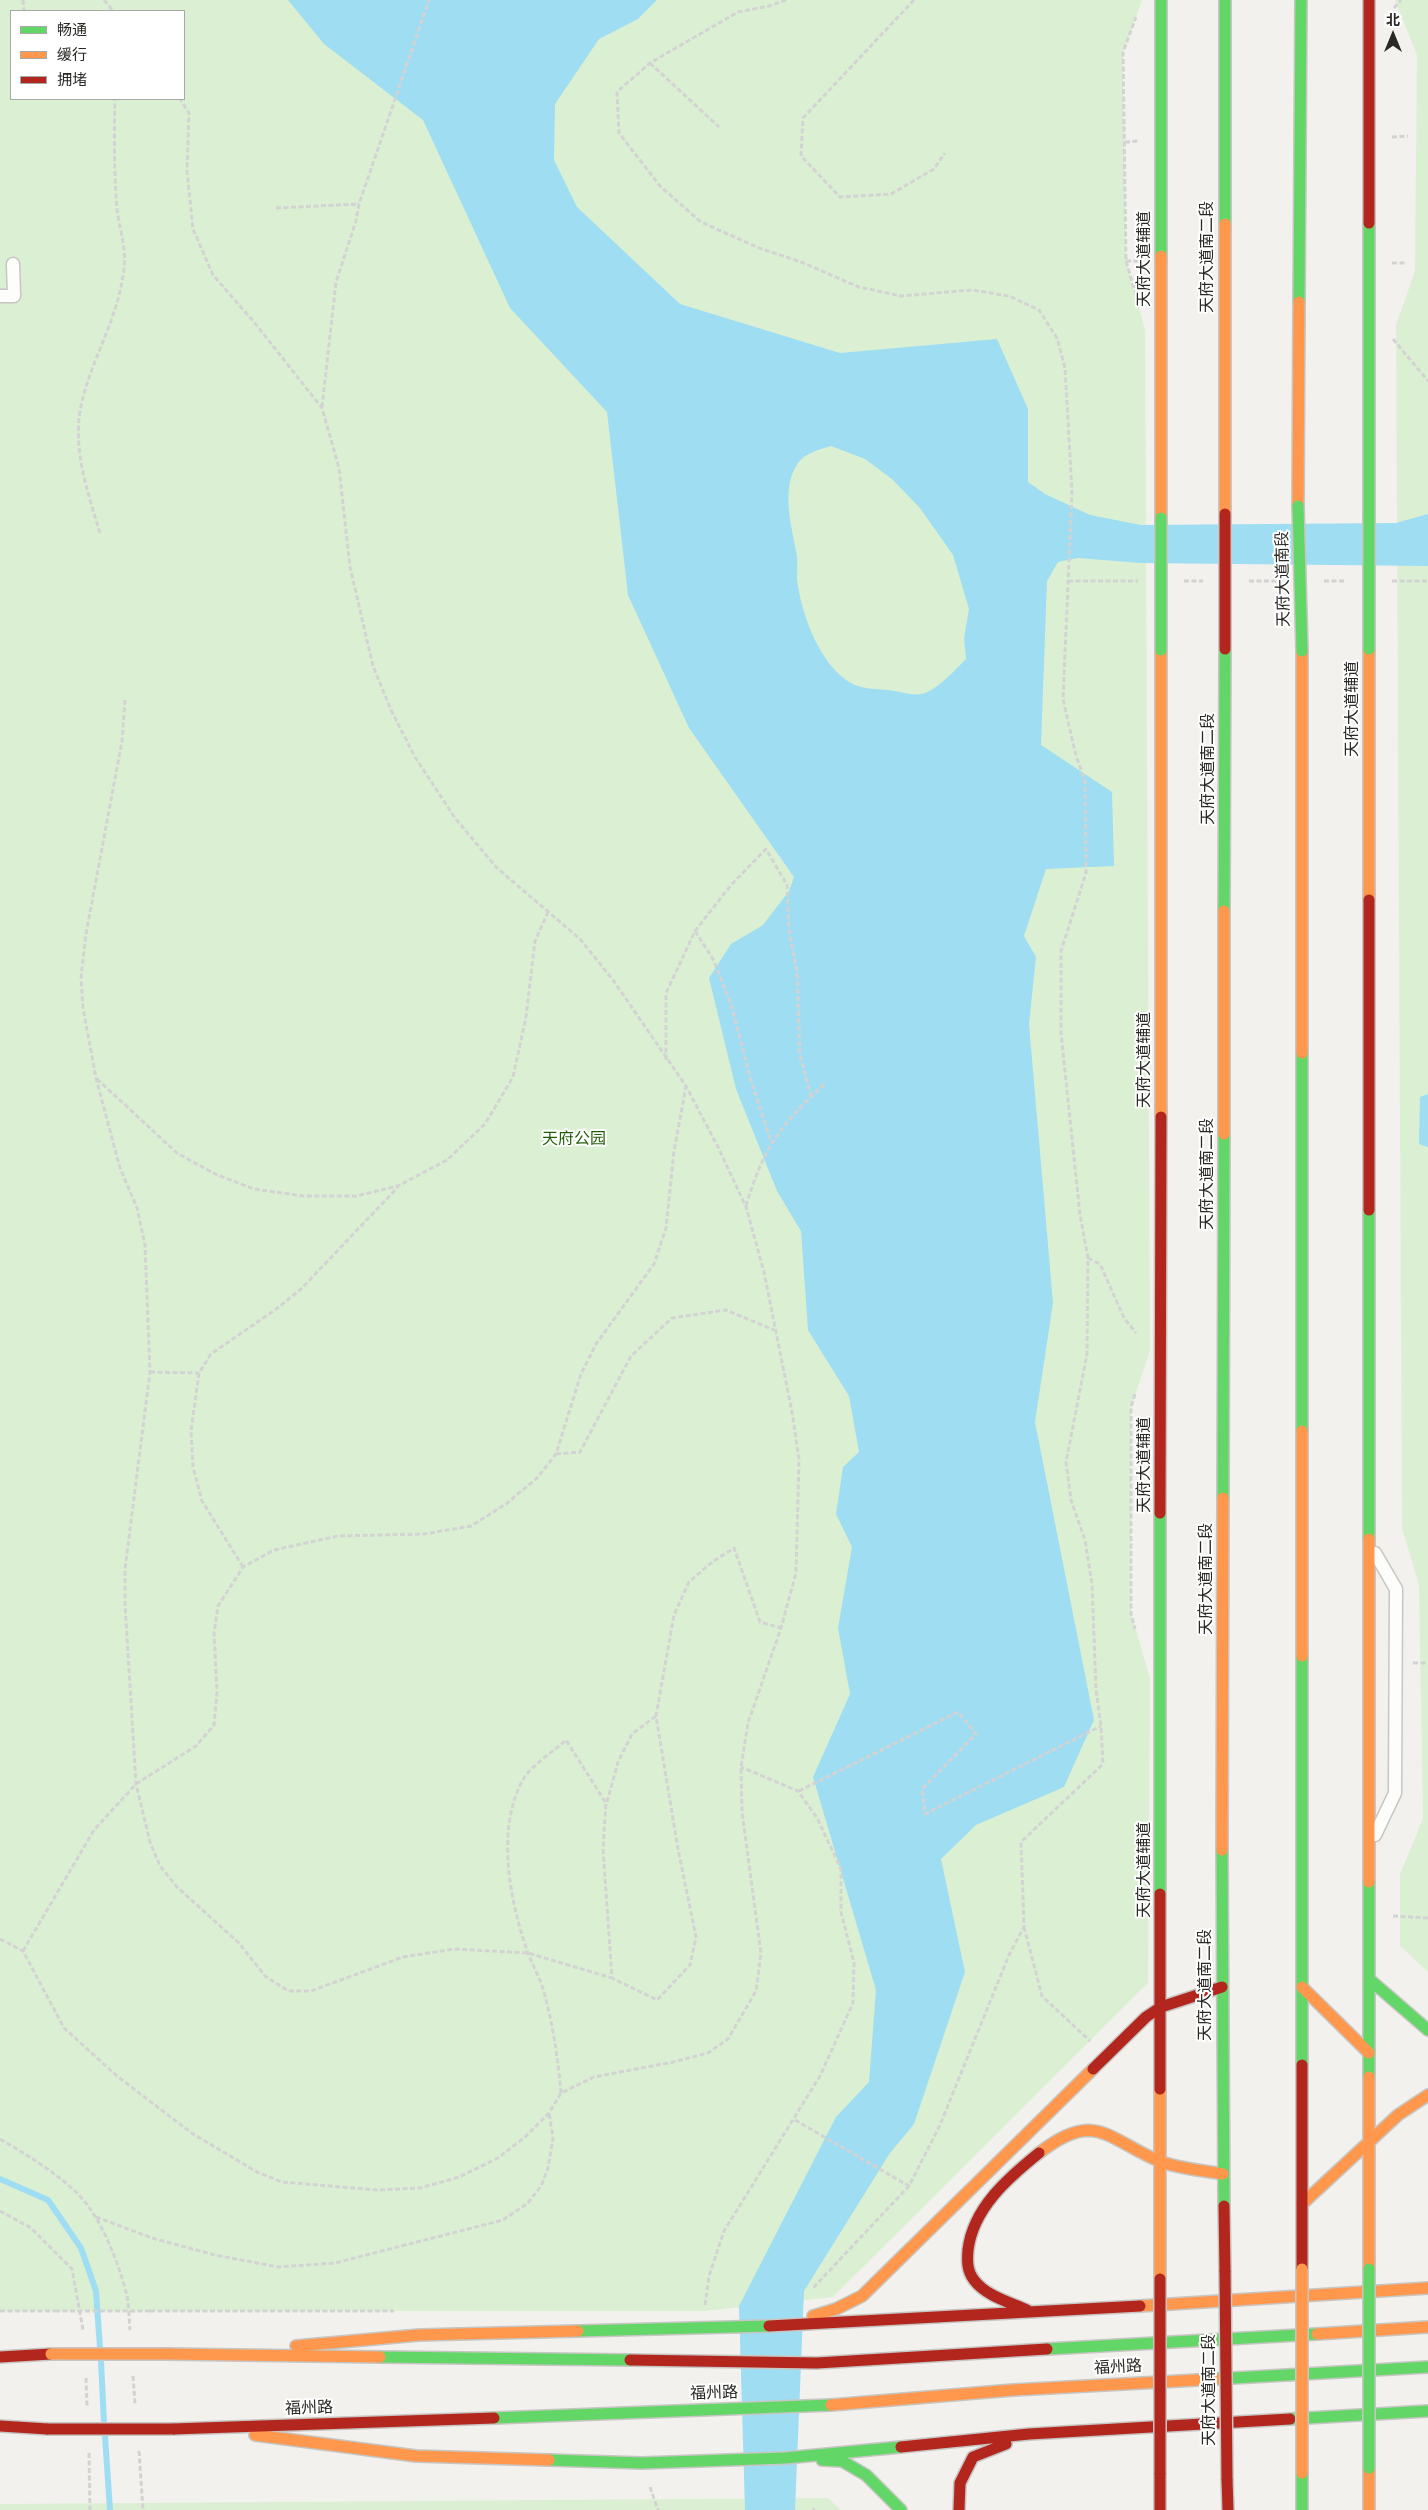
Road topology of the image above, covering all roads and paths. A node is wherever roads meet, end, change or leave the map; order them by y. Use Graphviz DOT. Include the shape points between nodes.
graph roads {
  1 [pos="104,0"];
  2 [pos="429,0"];
  3 [pos="786,0"];
  4 [pos="914,0"];
  5 [pos="1161,0"];
  6 [pos="1225,0"];
  7 [pos="1301,0"];
  8 [pos="1369,0"];
  9 [pos="1139,9"];
  10 [pos="112,10"];
  11 [pos="650,63"];
  12 [pos="115,100"];
  13 [pos="181,100"];
  14 [pos="719,127"];
  15 [pos="1408,136"];
  16 [pos="1386,137"];
  17 [pos="945,153"];
  18 [pos="359,204"];
  19 [pos="276,208"];
  20 [pos="1386,263"];
  21 [pos="1407,263"];
  22 [pos="13,264"];
  23 [pos="0,296"];
  24 [pos="1138,304"];
  25 [pos="1392,338"];
  26 [pos="1428,381"];
  27 [pos="322,408"];
  28 [pos="100,533"];
  29 [pos="125,700"];
  30 [pos="548,912"];
  31 [pos="695,931"];
  32 [pos="666,1060"];
  33 [pos="96,1078"];
  34 [pos="827,1082"];
  35 [pos="686,1086"];
  36 [pos="812,1096"];
  37 [pos="771,1142"];
  38 [pos="398,1186"];
  39 [pos="746,1207"];
  40 [pos="1088,1258"];
  41 [pos="775,1331"];
  42 [pos="1140,1338"];
  43 [pos="150,1372"];
  44 [pos="199,1373"];
  45 [pos="1137,1388"];
  46 [pos="556,1454"];
  47 [pos="1369,1544"];
  48 [pos="243,1567"];
  49 [pos="781,1628"];
  50 [pos="1136,1632"];
  51 [pos="1413,1663"];
  52 [pos="1428,1663"];
  53 [pos="656,1716"];
  54 [pos="1101,1726"];
  55 [pos="741,1767"];
  56 [pos="136,1784"];
  57 [pos="798,1791"];
  58 [pos="606,1803"];
  59 [pos="1369,1849"];
  60 [pos="1390,1916"];
  61 [pos="1428,1918"];
  62 [pos="1024,1927"];
  63 [pos="0,1939"];
  64 [pos="23,1951"];
  65 [pos="528,1952"];
  66 [pos="612,1978"];
  67 [pos="1369,1979"];
  68 [pos="1222,1987"];
  69 [pos="1302,1987"];
  70 [pos="1161,2007"];
  71 [pos="1428,2030"];
  72 [pos="1096,2035"];
  73 [pos="1090,2041"];
  74 [pos="1083,2048"];
  75 [pos="1369,2052"];
  76 [pos="561,2093"];
  77 [pos="1428,2095"];
  78 [pos="549,2113"];
  79 [pos="794,2120"];
  80 [pos="0,2139"];
  81 [pos="1369,2142"];
  82 [pos="1161,2162"];
  83 [pos="1223,2174"];
  84 [pos="909,2186"];
  85 [pos="1302,2204"];
  86 [pos="813,2288"];
  87 [pos="1428,2288"];
  88 [pos="0,2311"];
  89 [pos="150,2311"];
  90 [pos="704,2311"];
  91 [pos="1033,2313"];
  92 [pos="778,2326"];
  93 [pos="1428,2327"];
  94 [pos="213,2354"];
  95 [pos="0,2357"];
  96 [pos="1428,2367"];
  97 [pos="1428,2411"];
  98 [pos="0,2426"];
  99 [pos="214,2429"];
  100 [pos="1029,2434"];
  101 [pos="786,2458"];
  102 [pos="902,2510"];
  103 [pos="959,2510"];
  104 [pos="1160,2510"];
  105 [pos="1228,2510"];
  106 [pos="1302,2510"];
  107 [pos="1369,2510"];
  1 -- 10 [label="path"];
  2 -- 18 [label="path"];
  3 -- 11 [label="path" via="738,12"];
  4 -- 17 [label="path" via="803,118 802,156 840,198 891,194 934,168"];
  5 -- 70 [label="main road, 天府大道辅道, bridge"];
  6 -- 68 [label="main road, 天府大道南二段, bridge"];
  7 -- 69 [label="main road, 天府大道南段, bridge" via="1298,506 1302,651"];
  8 -- 47 [label="main road, 天府大道辅道, bridge"];
  9 -- 24 [label="path" via="1123,52 1126,261"];
  11 -- 14 [label="path"];
  11 -- 40 [label="path" via="617,92 619,133 660,186 701,222 859,287 901,296 972,290 1009,296 1039,310 1057,338 1065,368 1072,492 1063,699 1085,782 1086,873 1061,951 1061,1033 1080,1215"];
  12 -- 28 [label="path" via="117,210 125,267 117,310 81,407 79,448"];
  13 -- 27 [label="path" via="189,114 187,171 193,230 213,276"];
  15 -- 16 [label="path"];
  18 -- 19 [label="path"];
  18 -- 27 [label="path" via="336,282"];
  20 -- 21 [label="path"];
  22 -- 23 [label="lane" via="14,296"];
  25 -- 26 [label="path"];
  27 -- 30 [label="path" via="339,468 350,567 373,666 391,710 415,757 455,818 497,868"];
  29 -- 33 [label="path" via="122,741 81,976 82,1008"];
  30 -- 32 [label="path" via="580,939 613,980"];
  30 -- 38 [label="path" via="534,941 526,1017 513,1076 479,1130 447,1160"];
  31 -- 32 [label="path" via="666,993"];
  31 -- 36 [label="path" via="731,885 766,849 787,885 789,930 797,972 800,1055"];
  31 -- 37 [label="path" via="713,960 731,1004"];
  32 -- 35 [label="path"];
  33 -- 38 [label="path" via="177,1152 215,1174 254,1189 303,1196 356,1196"];
  33 -- 43 [label="path" via="120,1168 137,1208 145,1245"];
  34 -- 36 [label="path"];
  35 -- 39 [label="path"];
  35 -- 46 [label="path" via="674,1151 666,1228 654,1264 592,1352 581,1374"];
  36 -- 37 [label="path" via="787,1120"];
  37 -- 39 [label="path" via="756,1172"];
  38 -- 44 [label="path" via="301,1289 276,1310 210,1354"];
  39 -- 41 [label="path" via="764,1272"];
  40 -- 42 [label="path" via="1100,1264 1124,1318"];
  40 -- 54 [label="path" via="1087,1354 1066,1462 1071,1500 1085,1540 1092,1584 1096,1689"];
  41 -- 46 [label="path" via="726,1310 672,1318 631,1356 580,1452"];
  41 -- 49 [label="path" via="799,1460 796,1573"];
  43 -- 44 [label="path"];
  43 -- 56 [label="path" via="125,1569"];
  44 -- 48 [label="path" via="191,1431 193,1467 202,1501"];
  45 -- 50 [label="path" via="1131,1407 1130,1457 1131,1614"];
  46 -- 48 [label="path" via="537,1478 506,1504 471,1526 424,1534 338,1536 274,1550"];
  47 -- 59 [label="main road, 天府大道辅道"];
  47 -- 59 [label="lane" via="1396,1590 1396,1609 1395,1793"];
  48 -- 56 [label="path" via="218,1606 214,1633 217,1692 214,1725 196,1746"];
  49 -- 53 [label="path" via="760,1622 734,1548 712,1562 689,1582 674,1615"];
  49 -- 55 [label="path" via="748,1723"];
  51 -- 52 [label="path"];
  53 -- 58 [label="path" via="632,1734 618,1762"];
  53 -- 66 [label="path" via="696,1937 690,1965 657,2000"];
  54 -- 57 [label="path" via="925,1814 922,1789 976,1734 958,1712"];
  54 -- 62 [label="path" via="1103,1764 1021,1842"];
  55 -- 57 [label="path"];
  55 -- 76 [label="path" via="742,1812 761,1952 756,1991 728,2039 708,2052 594,2077"];
  56 -- 64 [label="path" via="94,1830"];
  56 -- 65 [label="path" via="150,1842 160,1866 177,1887 239,1943 265,1976 288,1990 311,1991 403,1957 420,1954 454,1949"];
  57 -- 79 [label="path" via="818,1818 841,1869 841,1912 854,1963 853,2003 820,2076"];
  58 -- 65 [label="path" via="566,1740 524,1778 510,1816 508,1856 511,1895"];
  58 -- 66 [label="path" via="603,1849"];
  59 -- 67 [label="main road, 天府大道辅道"];
  60 -- 61 [label="path"];
  62 -- 73 [label="path" via="1042,1996"];
  62 -- 84 [label="path" via="1009,1955 940,2125"];
  63 -- 64 [label="path"];
  64 -- 78 [label="path" via="64,2028 117,2076 193,2134 257,2172 282,2182 377,2190 420,2188 459,2177 498,2158"];
  65 -- 66 [label="path"];
  65 -- 76 [label="path" via="546,2000 556,2046"];
  67 -- 71 [label="main road"];
  67 -- 75 [label="main road, 天府大道辅道"];
  68 -- 70 [label="main road"];
  68 -- 83 [label="main road, 天府大道南二段"];
  69 -- 75 [label="main road"];
  69 -- 85 [label="main road"];
  70 -- 82 [label="main road, 天府大道辅道"];
  70 -- 92 [label="main road" via="1146,2017 862,2296 836,2309"];
  72 -- 73 [label="path"];
  73 -- 74 [label="path"];
  75 -- 81 [label="main road, 天府大道辅道"];
  76 -- 78 [label="path"];
  77 -- 81 [label="main road" via="1398,2115"];
  78 -- 80 [label="path" via="553,2138 541,2186 528,2203 503,2220 335,2263 278,2267 152,2238 96,2217 77,2192 44,2164"];
  79 -- 84 [label="path"];
  79 -- 90 [label="path" via="724,2231 709,2276"];
  81 -- 85 [label="main road"];
  81 -- 107 [label="main road, 天府大道辅道, bridge"];
  82 -- 83 [label="main road"];
  82 -- 91 [label="main road" via="1108,2135 1091,2129 1078,2131 1050,2144 993,2194 975,2220 968,2247 970,2274 989,2293"];
  82 -- 104 [label="main road, 天府大道辅道, bridge"];
  83 -- 105 [label="main road, 天府大道南二段, bridge"];
  84 -- 86 [label="path"];
  85 -- 106 [label="main road, bridge"];
  87 -- 91 [label="main road"];
  88 -- 89 [label="path, bridge"];
  91 -- 92 [label="main road"];
  92 -- 94 [label="main road" via="419,2335"];
  93 -- 94 [label="main road, 福州路" via="817,2363"];
  94 -- 95 [label="main road, 福州路, bridge"];
  96 -- 99 [label="main road, 福州路" via="1013,2390 818,2406"];
  97 -- 100 [label="main road"];
  98 -- 99 [label="main road, 福州路, bridge"];
  99 -- 101 [label="main road" via="416,2456 642,2463"];
  100 -- 101 [label="main road"];
  100 -- 103 [label="main road" via="973,2457 960,2483"];
  101 -- 102 [label="main road" via="842,2461 866,2475"];
}
